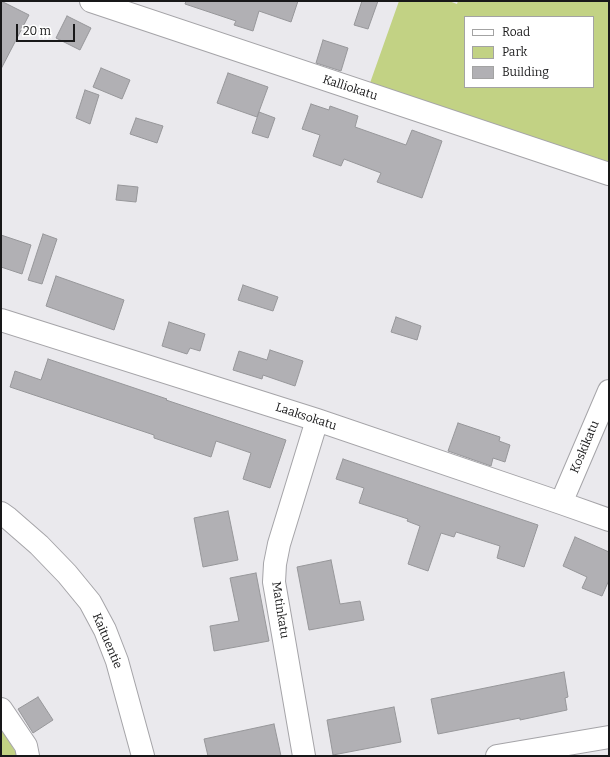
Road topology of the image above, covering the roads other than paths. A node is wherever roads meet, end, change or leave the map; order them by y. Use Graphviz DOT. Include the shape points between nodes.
graph roads {
  1 [pos="91,1"];
  2 [pos="609,174"];
  3 [pos="1,320"];
  4 [pos="609,391"];
  5 [pos="317,420"];
  6 [pos="560,503"];
  7 [pos="1,513"];
  8 [pos="609,520"];
  9 [pos="1,709"];
  10 [pos="609,737"];
  11 [pos="28,756"];
  12 [pos="143,756"];
  13 [pos="304,756"];
  14 [pos="497,756"];
  1 -- 2 [label="street, Kalliokatu"];
  3 -- 5 [label="street, Laaksokatu"];
  4 -- 6 [label="street, Koskikatu"];
  5 -- 6 [label="street, Laaksokatu"];
  5 -- 13 [label="street, Matinkatu" via="279,544 274,582"];
  6 -- 8 [label="street, Laaksokatu"];
  7 -- 12 [label="street, Kaituentie" via="39,545 90,602 117,661"];
  9 -- 11 [label="street" via="26,746"];
  10 -- 14 [label="street"];
}
